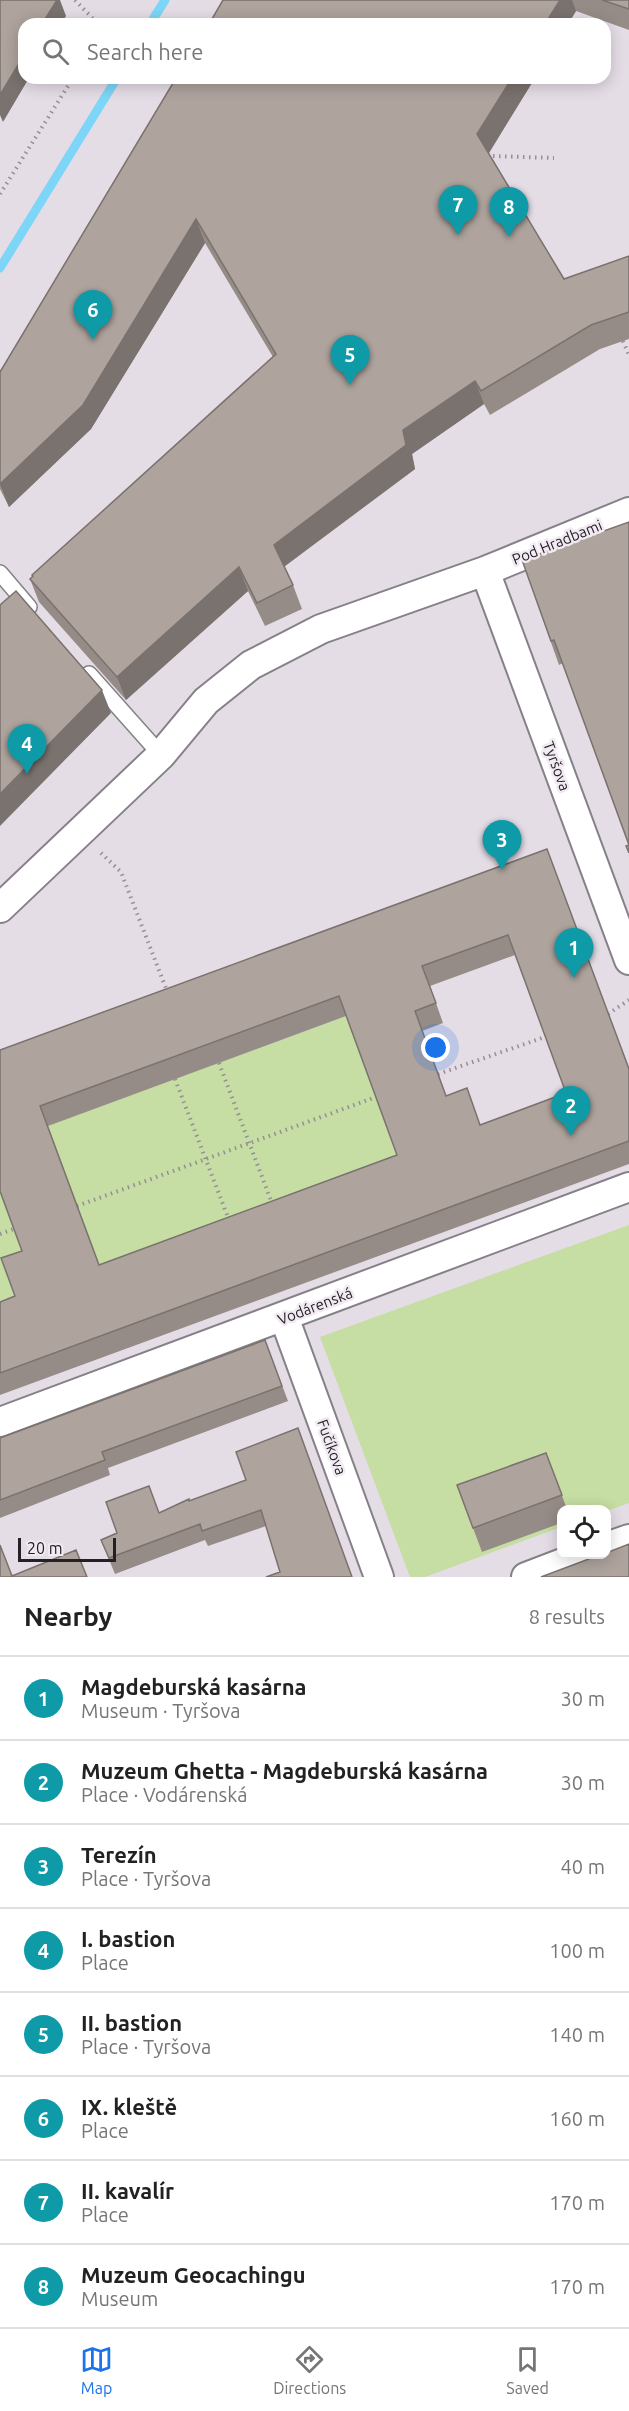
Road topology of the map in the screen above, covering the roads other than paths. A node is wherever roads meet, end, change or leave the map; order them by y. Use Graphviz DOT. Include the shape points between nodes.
graph roads {
  1 [pos="629,512"];
  2 [pos="485,571"];
  3 [pos="0,573"];
  4 [pos="37,616"];
  5 [pos="76,660"];
  6 [pos="160,755"];
  7 [pos="0,908"];
  8 [pos="629,960"];
  9 [pos="629,1187"];
  10 [pos="284,1317"];
  11 [pos="0,1422"];
  12 [pos="629,1539"];
  13 [pos="611,1545"];
  14 [pos="573,1559"];
  15 [pos="379,1577"];
  16 [pos="526,1577"];
  1 -- 2 [label="street, Pod Hradbami"];
  2 -- 6 [label="street, Pod Hradbami" via="321,629 251,664 206,701"];
  2 -- 8 [label="street, Tyršova"];
  3 -- 4 [label="lane"];
  5 -- 6 [label="lane"];
  6 -- 7 [label="street, Pod Hradbami"];
  9 -- 10 [label="street, Vodárenská"];
  10 -- 11 [label="street, Vodárenská"];
  10 -- 15 [label="street, Fučíkova"];
  12 -- 13 [label="street"];
  14 -- 16 [label="street"];
}
